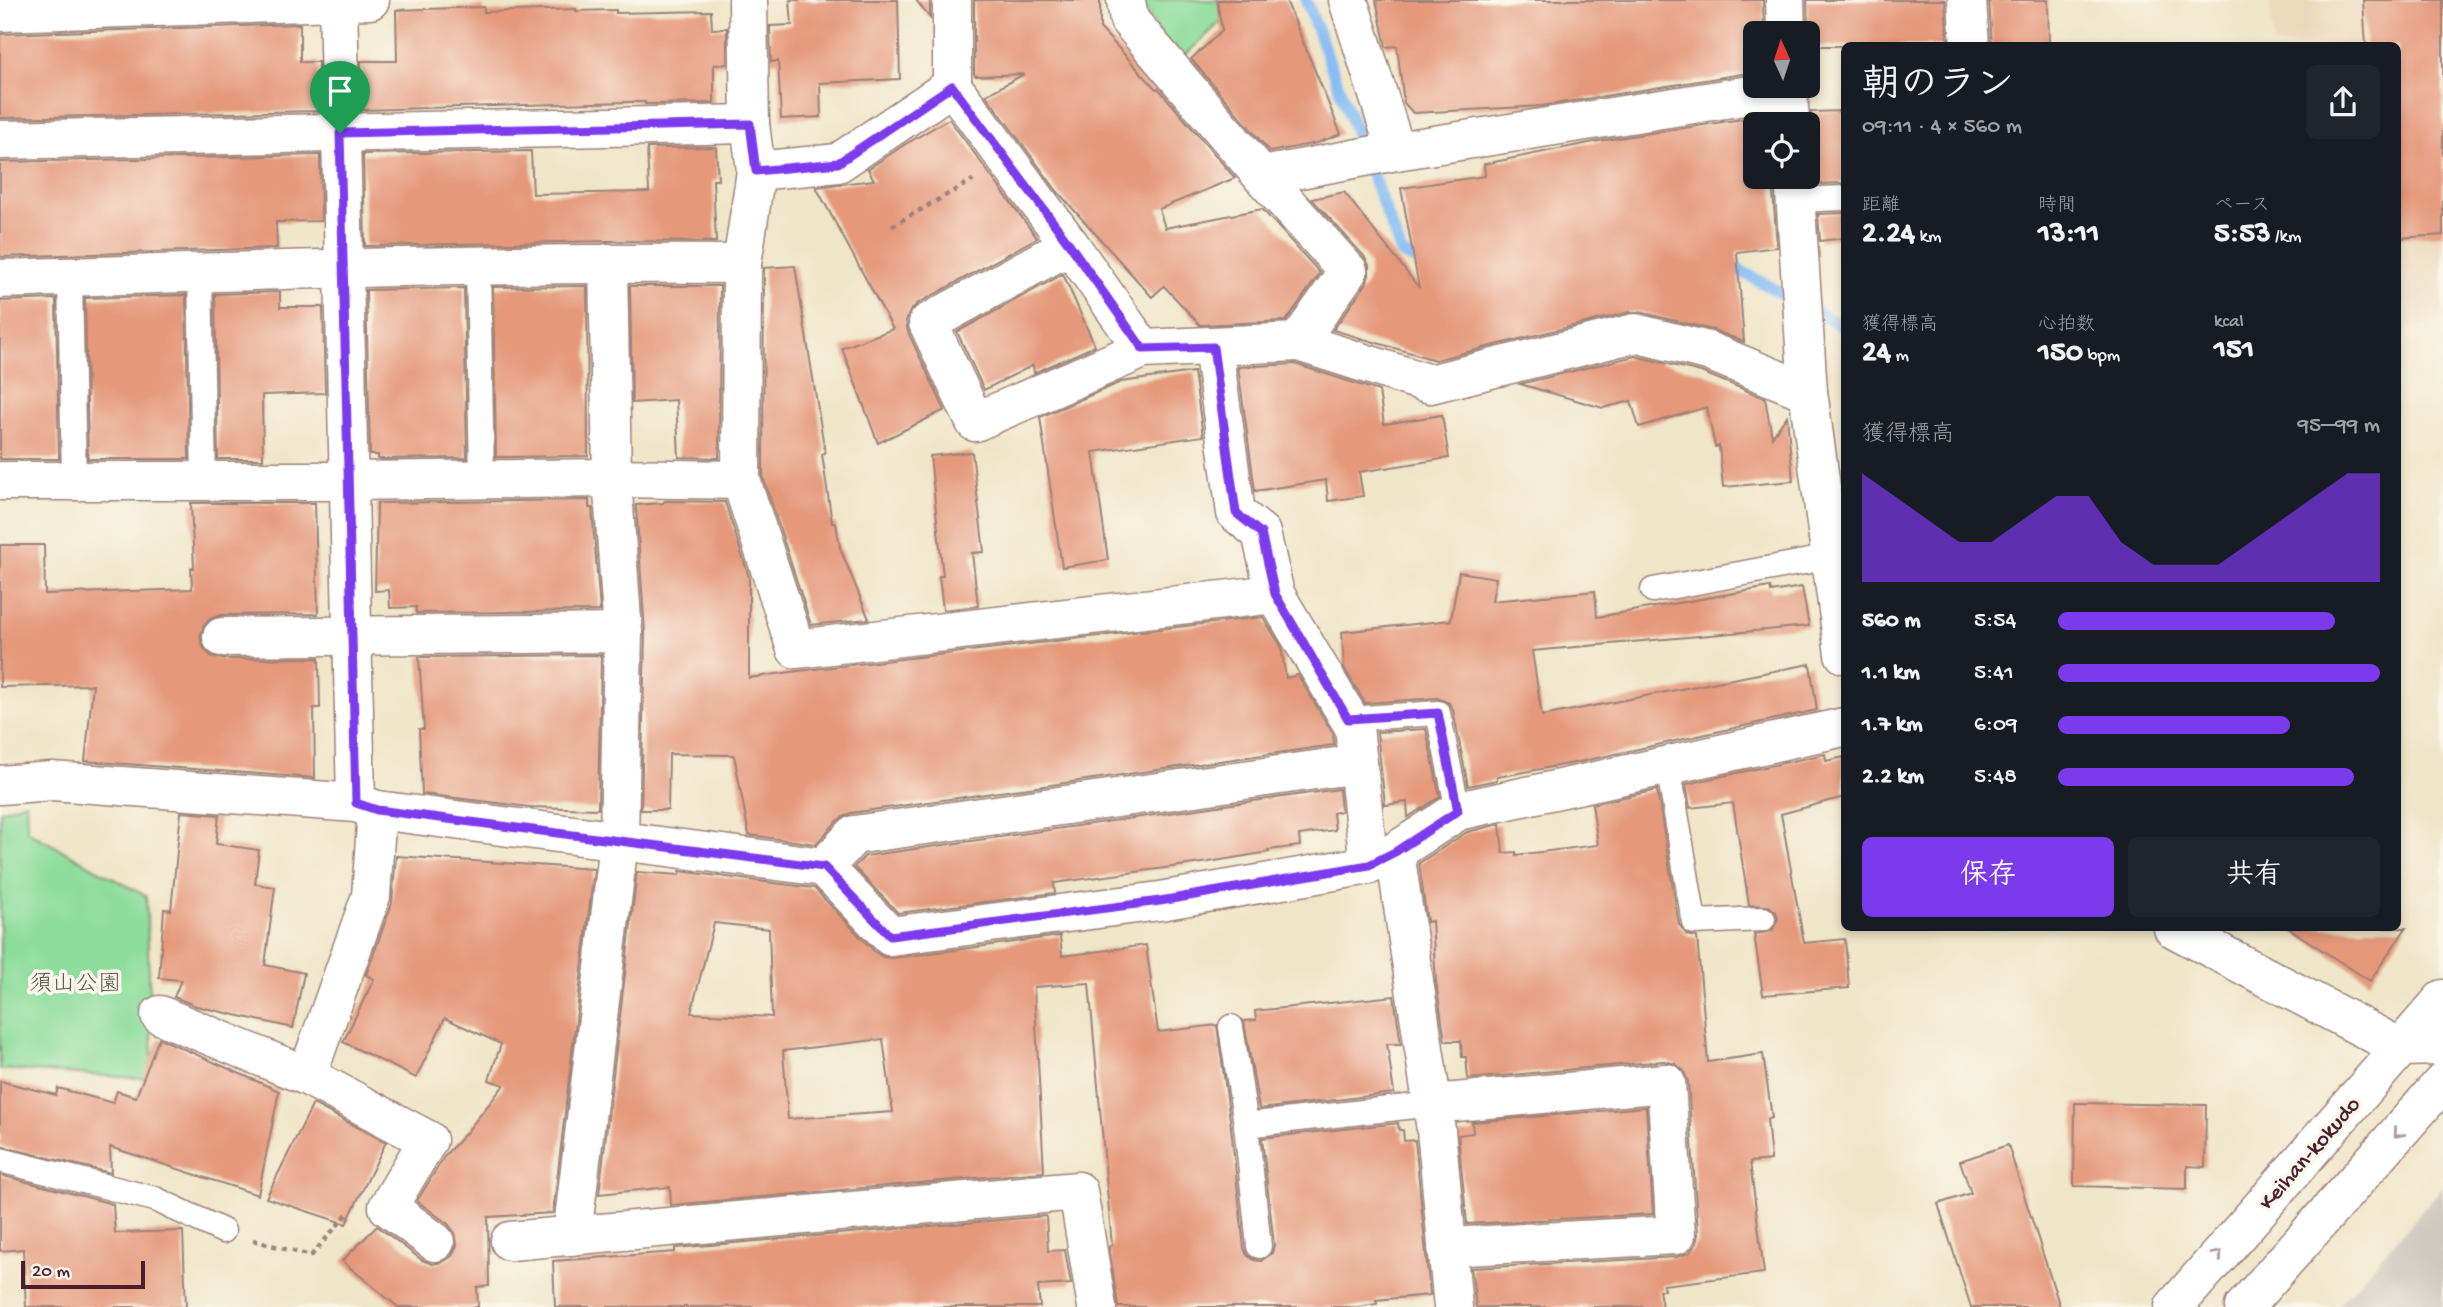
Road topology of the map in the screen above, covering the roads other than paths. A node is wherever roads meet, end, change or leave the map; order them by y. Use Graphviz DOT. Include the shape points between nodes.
graph roads {
  1 [pos="338,0"];
  2 [pos="370,0"];
  3 [pos="748,0"];
  4 [pos="953,0"];
  5 [pos="1126,0"];
  6 [pos="1348,0"];
  7 [pos="1785,0"];
  8 [pos="1967,0"];
  9 [pos="0,12"];
  10 [pos="1786,21"];
  11 [pos="1970,42"];
  12 [pos="952,86"];
  13 [pos="1789,100"];
  14 [pos="750,124"];
  15 [pos="340,133"];
  16 [pos="0,140"];
  17 [pos="1373,155"];
  18 [pos="756,171"];
  19 [pos="1262,176"];
  20 [pos="1795,189"];
  21 [pos="1841,197"];
  22 [pos="1070,245"];
  23 [pos="608,263"];
  24 [pos="742,264"];
  25 [pos="478,265"];
  26 [pos="343,268"];
  27 [pos="200,272"];
  28 [pos="70,277"];
  29 [pos="0,279"];
  30 [pos="1298,342"];
  31 [pos="1213,347"];
  32 [pos="1143,349"];
  33 [pos="1808,392"];
  34 [pos="612,478"];
  35 [pos="482,480"];
  36 [pos="741,480"];
  37 [pos="0,481"];
  38 [pos="74,481"];
  39 [pos="204,481"];
  40 [pos="347,481"];
  41 [pos="1831,557"];
  42 [pos="1653,590"];
  43 [pos="1275,594"];
  44 [pos="1841,632"];
  45 [pos="623,633"];
  46 [pos="351,635"];
  47 [pos="222,637"];
  48 [pos="1348,719"];
  49 [pos="1841,728"];
  50 [pos="1358,764"];
  51 [pos="1668,765"];
  52 [pos="0,785"];
  53 [pos="366,806"];
  54 [pos="1458,811"];
  55 [pos="620,842"];
  56 [pos="1382,858"];
  57 [pos="824,867"];
  58 [pos="1763,919"];
  59 [pos="2179,931"];
  60 [pos="2443,999"];
  61 [pos="160,1015"];
  62 [pos="1231,1027"];
  63 [pos="2443,1045"];
  64 [pos="2399,1047"];
  65 [pos="307,1076"];
  66 [pos="2443,1082"];
  67 [pos="1433,1104"];
  68 [pos="1246,1125"];
  69 [pos="0,1160"];
  70 [pos="223,1231"];
  71 [pos="572,1236"];
  72 [pos="510,1241"];
  73 [pos="435,1242"];
  74 [pos="1258,1246"];
  75 [pos="1447,1247"];
  76 [pos="1097,1307"];
  77 [pos="1453,1307"];
  78 [pos="2174,1307"];
  79 [pos="2244,1307"];
  1 -- 2 [label="main road"];
  1 -- 9 [label="main road"];
  1 -- 15 [label="main road"];
  3 -- 14 [label="main road"];
  4 -- 12 [label="main road"];
  5 -- 19 [label="main road" via="1129,20"];
  6 -- 17 [label="main road"];
  7 -- 10 [label="main road"];
  8 -- 11 [label="main road"];
  12 -- 18 [label="main road" via="838,163"];
  12 -- 22 [label="main road"];
  13 -- 17 [label="main road"];
  14 -- 15 [label="main road"];
  14 -- 18 [label="main road"];
  15 -- 16 [label="main road"];
  15 -- 26 [label="main road"];
  17 -- 19 [label="main road"];
  18 -- 24 [label="main road"];
  19 -- 30 [label="main road" via="1348,271"];
  20 -- 21 [label="lane"];
  20 -- 33 [label="main road"];
  22 -- 32 [label="main road"];
  22 -- 32 [label="main road" via="928,323 975,422"];
  23 -- 24 [label="main road"];
  23 -- 25 [label="main road"];
  23 -- 34 [label="main road"];
  24 -- 36 [label="main road"];
  25 -- 26 [label="main road"];
  25 -- 35 [label="lane"];
  26 -- 27 [label="main road"];
  26 -- 40 [label="main road"];
  27 -- 28 [label="main road"];
  27 -- 39 [label="lane"];
  28 -- 29 [label="main road"];
  28 -- 38 [label="lane"];
  30 -- 31 [label="main road"];
  30 -- 33 [label="main road" via="1430,384 1635,333 1708,351"];
  31 -- 32 [label="main road"];
  31 -- 43 [label="main road" via="1236,513 1261,533"];
  33 -- 41 [label="main road"];
  34 -- 35 [label="main road"];
  34 -- 36 [label="main road"];
  34 -- 45 [label="main road"];
  35 -- 40 [label="main road"];
  36 -- 43 [label="main road" via="796,649"];
  37 -- 38 [label="main road"];
  38 -- 39 [label="main road"];
  39 -- 40 [label="main road"];
  40 -- 46 [label="main road"];
  41 -- 42 [label="lane"];
  41 -- 44 [label="main road"];
  43 -- 48 [label="main road"];
  45 -- 46 [label="main road"];
  45 -- 55 [label="main road"];
  46 -- 47 [label="main road"];
  46 -- 53 [label="main road"];
  48 -- 50 [label="main road" via="1354,727"];
  48 -- 54 [label="lane" via="1438,713"];
  49 -- 51 [label="main road"];
  50 -- 56 [label="main road"];
  50 -- 57 [label="main road" via="854,835"];
  51 -- 54 [label="main road"];
  51 -- 58 [label="lane" via="1694,922"];
  52 -- 53 [label="main road" via="52,781"];
  53 -- 55 [label="main road"];
  53 -- 65 [label="main road" via="371,896"];
  54 -- 56 [label="main road"];
  55 -- 57 [label="main road"];
  55 -- 71 [label="main road"];
  56 -- 57 [label="main road" via="1160,901 890,936"];
  56 -- 67 [label="main road"];
  59 -- 64 [label="main road"];
  60 -- 64 [label="main road, Keihan-kokudo"];
  61 -- 65 [label="main road"];
  62 -- 68 [label="lane"];
  63 -- 64 [label="main road"];
  78 -- 64 [label="main road, Keihan-kokudo, one-way"];
  65 -- 73 [label="main road" via="428,1140 387,1207"];
  66 -- 79 [label="main road, one-way"];
  67 -- 68 [label="lane"];
  67 -- 75 [label="main road"];
  67 -- 75 [label="main road" via="1667,1083 1676,1235"];
  68 -- 74 [label="lane"];
  69 -- 70 [label="lane" via="155,1199"];
  71 -- 72 [label="main road"];
  71 -- 76 [label="main road" via="1078,1191"];
  75 -- 77 [label="main road"];
}
